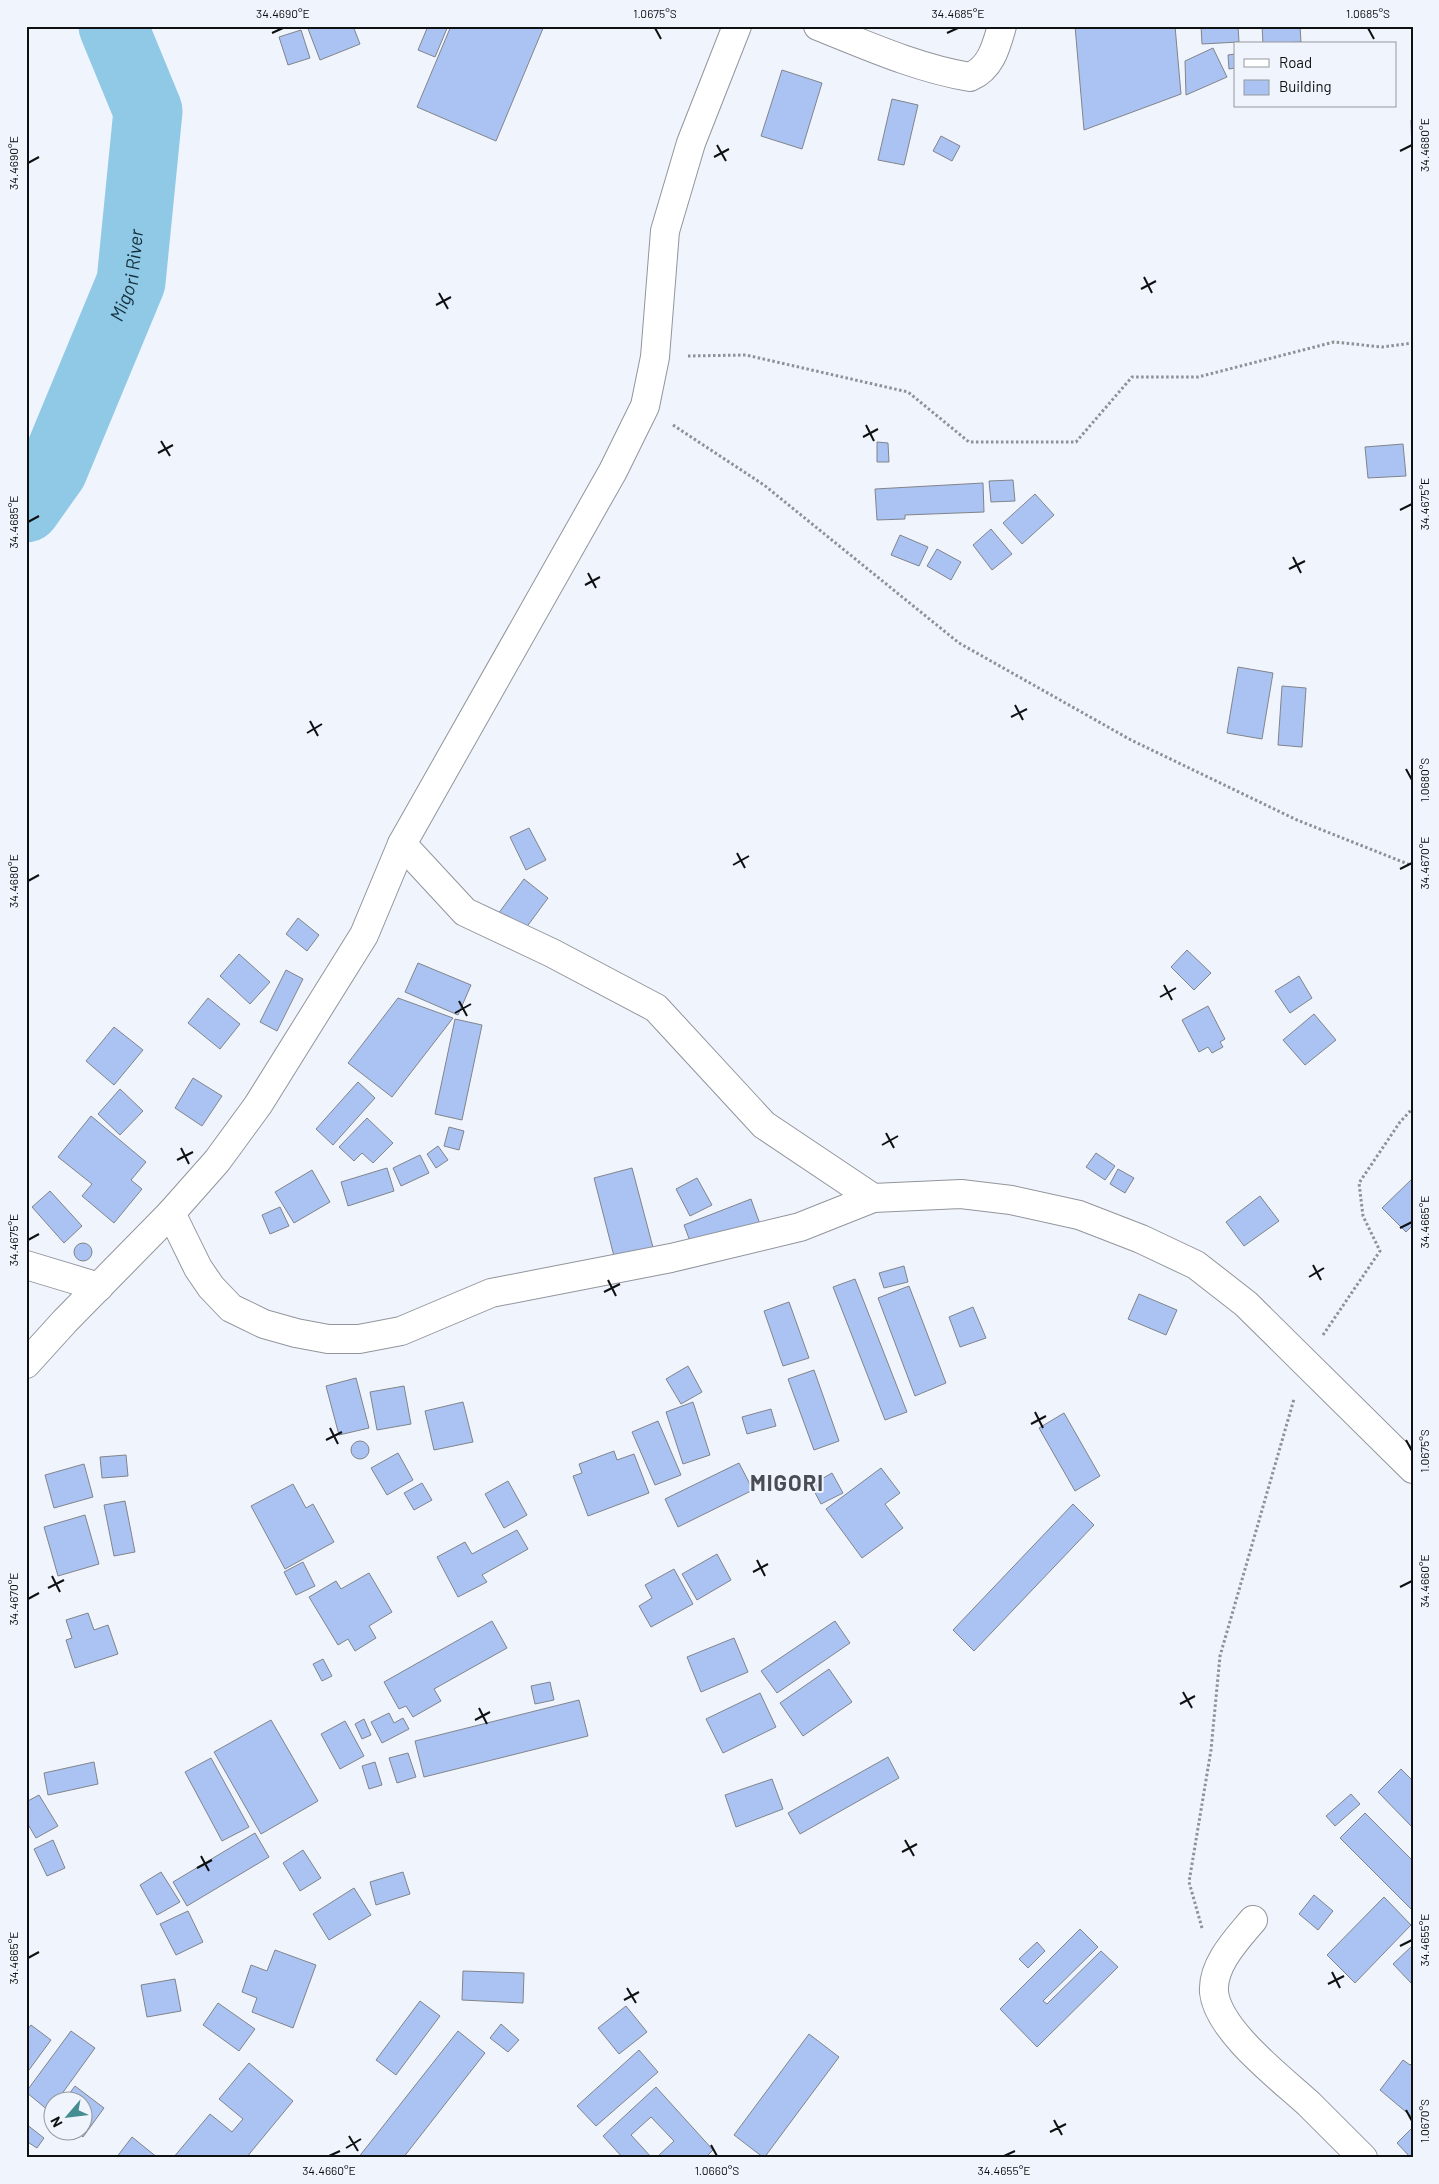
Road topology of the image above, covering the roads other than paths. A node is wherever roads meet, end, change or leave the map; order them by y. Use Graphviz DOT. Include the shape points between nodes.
graph roads {
  1 [pos="737,26"];
  2 [pos="818,26"];
  3 [pos="1002,26"];
  4 [pos="402,844"];
  5 [pos="873,1198"];
  6 [pos="171,1214"];
  7 [pos="26,1265"];
  8 [pos="99,1287"];
  9 [pos="26,1364"];
  10 [pos="1413,1469"];
  11 [pos="1253,1920"];
  12 [pos="1363,2158"];
  1 -- 4 [label="street" via="691,143 665,231 655,357 645,406 591,512"];
  2 -- 3 [label="street" via="912,63 970,77 984,68 992,56"];
  4 -- 5 [label="street" via="465,912 656,1008 764,1125"];
  4 -- 6 [label="street" via="364,935 312,1021 258,1105 217,1161"];
  5 -- 6 [label="street" via="800,1227 671,1258 491,1294 401,1332 359,1339 328,1339 296,1333 264,1324 231,1308 198,1268"];
  5 -- 10 [label="street" via="961,1194 1010,1200 1079,1215 1196,1265 1246,1304"];
  6 -- 8 [label="street"];
  7 -- 8 [label="street"];
  8 -- 9 [label="street"];
  11 -- 12 [label="street" via="1230,1947 1219,1971 1214,1992 1223,2016 1243,2044"];
}
